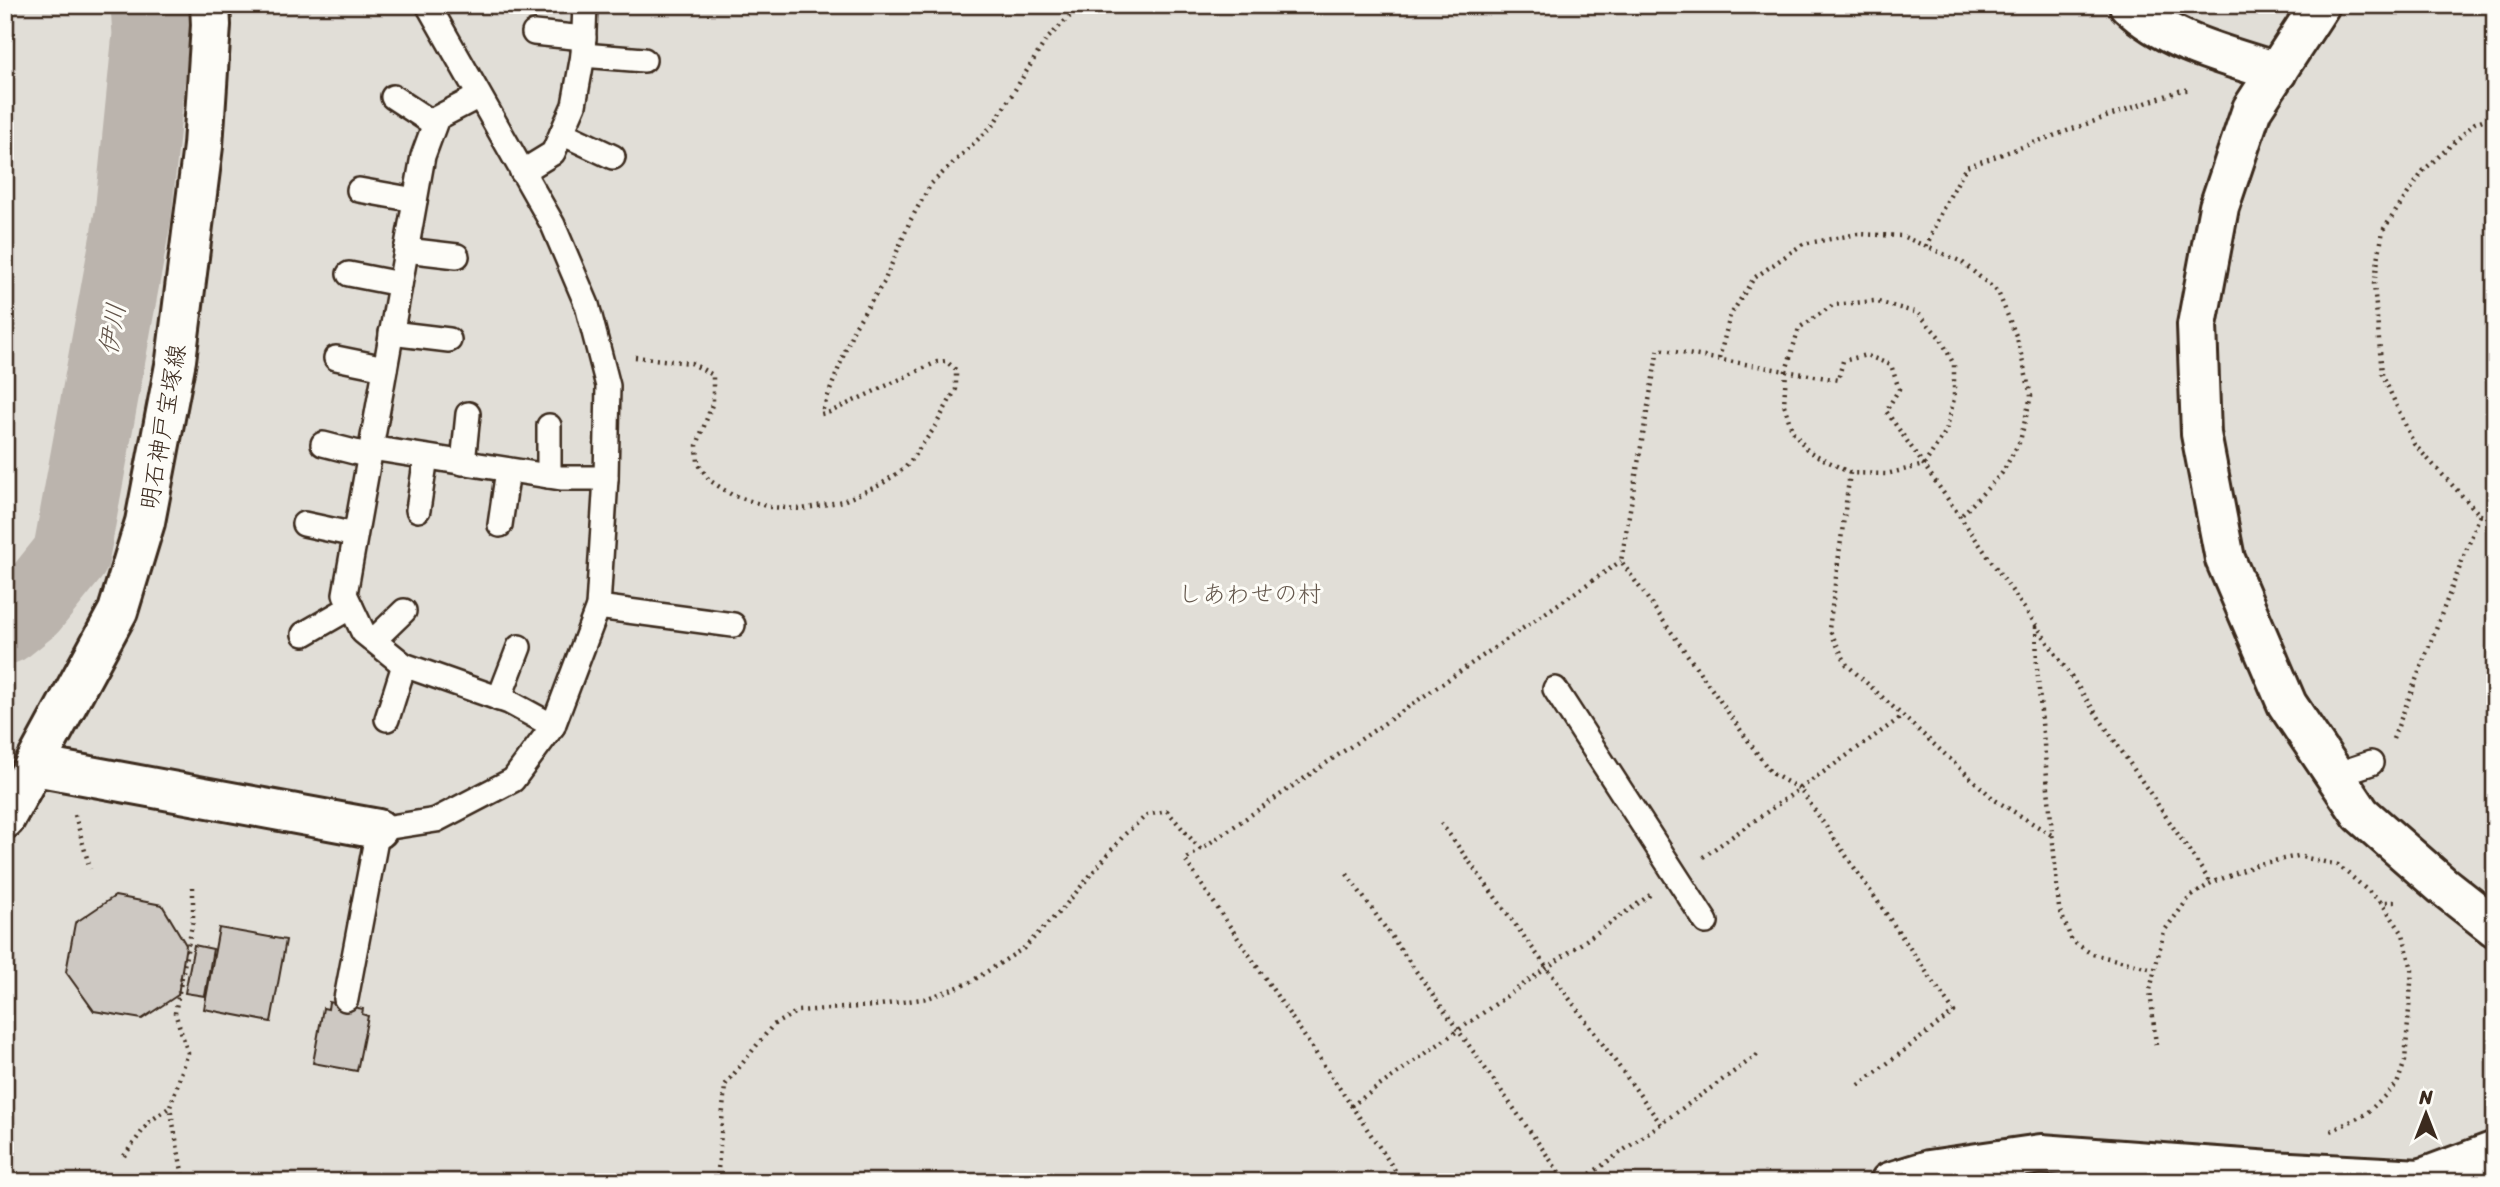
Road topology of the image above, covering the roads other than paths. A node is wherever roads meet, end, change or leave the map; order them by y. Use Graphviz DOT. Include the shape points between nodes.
graph roads {
  1 [pos="210,5"];
  2 [pos="428,5"];
  3 [pos="585,5"];
  4 [pos="2129,5"];
  5 [pos="2320,5"];
  6 [pos="534,33"];
  7 [pos="583,46"];
  8 [pos="644,60"];
  9 [pos="2277,72"];
  10 [pos="479,96"];
  11 [pos="393,97"];
  12 [pos="434,124"];
  13 [pos="562,133"];
  14 [pos="613,157"];
  15 [pos="522,172"];
  16 [pos="359,190"];
  17 [pos="415,200"];
  18 [pos="406,250"];
  19 [pos="457,256"];
  20 [pos="349,274"];
  21 [pos="400,284"];
  22 [pos="391,332"];
  23 [pos="449,340"];
  24 [pos="336,358"];
  25 [pos="385,368"];
  26 [pos="468,414"];
  27 [pos="549,426"];
  28 [pos="323,444"];
  29 [pos="370,452"];
  30 [pos="426,457"];
  31 [pos="463,463"];
  32 [pos="508,470"];
  33 [pos="549,476"];
  34 [pos="606,478"];
  35 [pos="418,510"];
  36 [pos="304,524"];
  37 [pos="500,525"];
  38 [pos="355,535"];
  39 [pos="351,607"];
  40 [pos="598,607"];
  41 [pos="404,611"];
  42 [pos="733,625"];
  43 [pos="304,634"];
  44 [pos="374,640"];
  45 [pos="519,647"];
  46 [pos="404,664"];
  47 [pos="1555,689"];
  48 [pos="499,699"];
  49 [pos="387,719"];
  50 [pos="553,726"];
  51 [pos="2371,763"];
  52 [pos="35,766"];
  53 [pos="2335,775"];
  54 [pos="5,818"];
  55 [pos="378,830"];
  56 [pos="1706,922"];
  57 [pos="2495,927"];
  58 [pos="346,999"];
  59 [pos="2495,1151"];
  60 [pos="1890,1182"];
  1 -- 52 [label="street, 明石神戸宝塚線" via="202,159 176,360 145,522 118,611"];
  2 -- 10 [label="lane"];
  3 -- 7 [label="lane"];
  4 -- 9 [label="street" via="2192,44"];
  5 -- 9 [label="street"];
  6 -- 7 [label="lane"];
  7 -- 8 [label="lane"];
  7 -- 13 [label="lane" via="574,105"];
  9 -- 53 [label="street" via="2252,109 2219,208 2197,325 2202,433 2225,559 2287,704"];
  10 -- 12 [label="lane" via="437,118"];
  10 -- 15 [label="lane"];
  11 -- 12 [label="lane"];
  12 -- 17 [label="lane"];
  13 -- 14 [label="lane"];
  13 -- 15 [label="lane" via="553,153"];
  15 -- 34 [label="lane" via="553,225 587,305 608,386"];
  16 -- 17 [label="lane"];
  17 -- 18 [label="lane"];
  18 -- 19 [label="lane"];
  18 -- 21 [label="lane"];
  20 -- 21 [label="lane"];
  21 -- 22 [label="lane"];
  22 -- 23 [label="lane"];
  22 -- 25 [label="lane"];
  24 -- 25 [label="lane"];
  25 -- 29 [label="lane"];
  26 -- 31 [label="lane"];
  27 -- 33 [label="lane"];
  28 -- 29 [label="lane"];
  29 -- 30 [label="lane"];
  29 -- 38 [label="lane"];
  30 -- 31 [label="lane"];
  30 -- 35 [label="lane"];
  31 -- 32 [label="lane"];
  32 -- 33 [label="lane"];
  32 -- 37 [label="lane"];
  33 -- 34 [label="lane"];
  34 -- 40 [label="lane"];
  36 -- 38 [label="lane"];
  38 -- 39 [label="lane" via="345,594"];
  39 -- 43 [label="lane"];
  39 -- 44 [label="lane" via="363,632"];
  40 -- 42 [label="lane"];
  40 -- 50 [label="lane"];
  41 -- 44 [label="lane"];
  44 -- 46 [label="lane"];
  45 -- 48 [label="lane"];
  46 -- 48 [label="lane"];
  46 -- 49 [label="lane"];
  47 -- 56 [label="lane"];
  48 -- 50 [label="lane"];
  50 -- 55 [label="lane" via="513,780 436,820"];
  51 -- 53 [label="lane"];
  52 -- 54 [label="street, 明石神戸宝塚線"];
  52 -- 55 [label="street"];
  53 -- 57 [label="street" via="2361,814"];
  55 -- 58 [label="lane"];
  59 -- 60 [label="street" via="2420,1179 2041,1154 1929,1170"];
}
